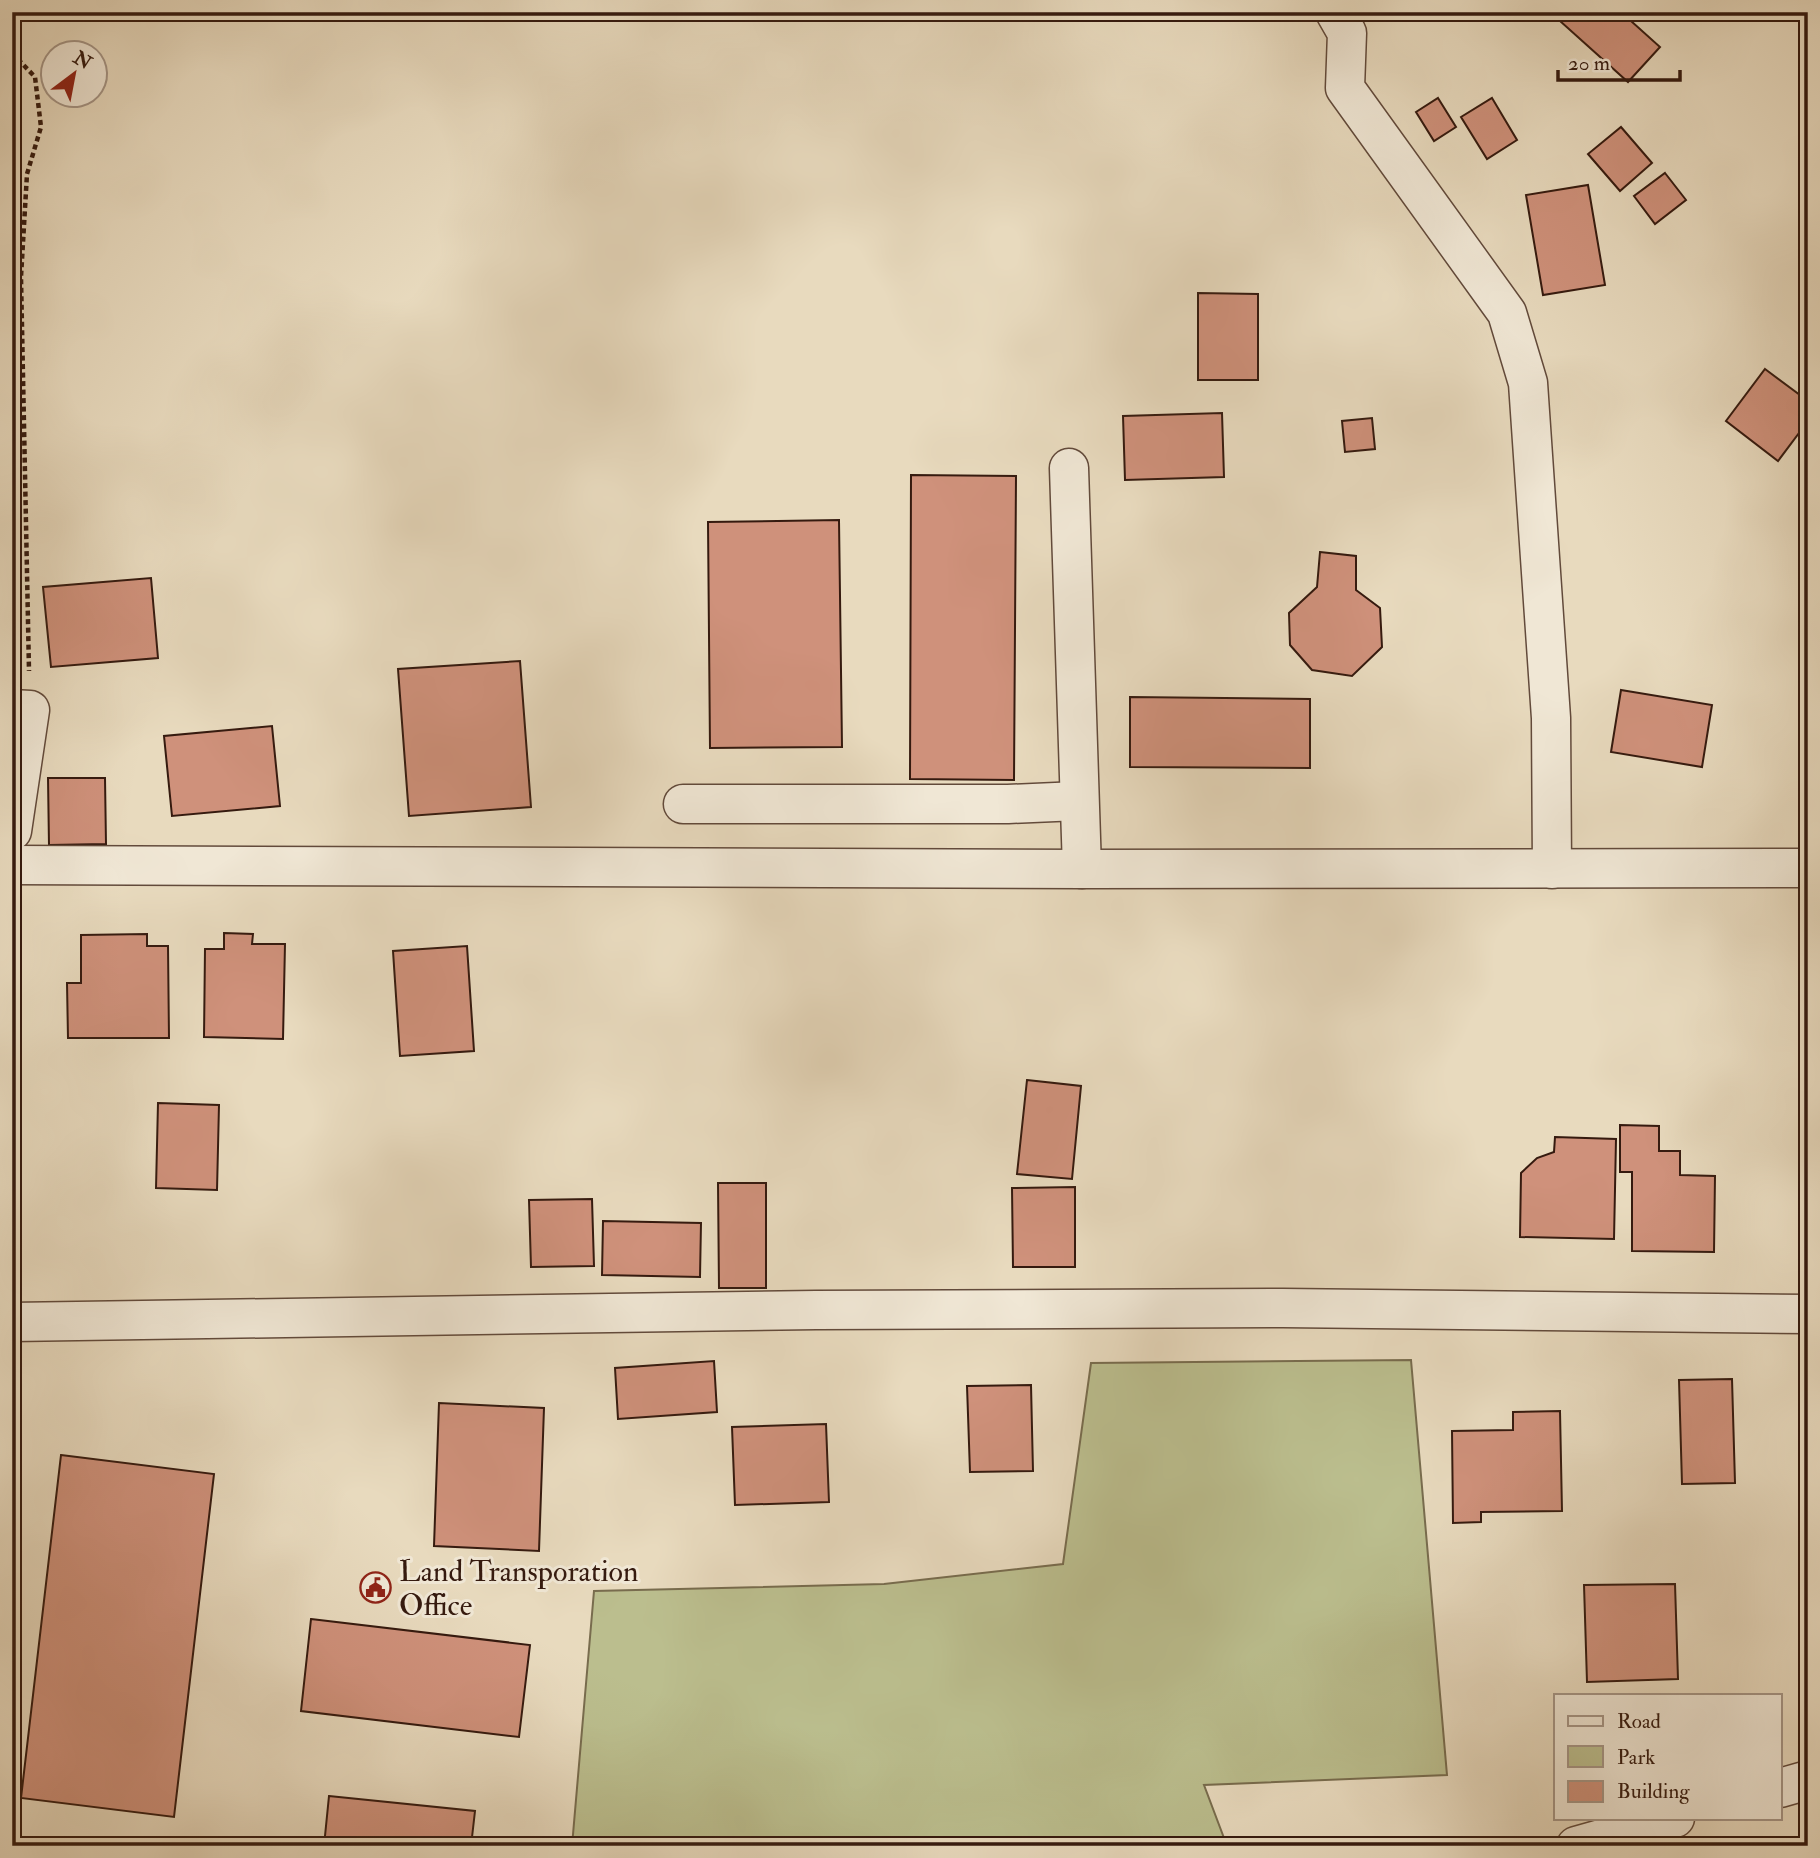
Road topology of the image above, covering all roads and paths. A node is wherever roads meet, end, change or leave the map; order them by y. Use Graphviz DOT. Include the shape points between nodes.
graph roads {
  1 [pos="1335,12"];
  2 [pos="12,53"];
  3 [pos="1069,468"];
  4 [pos="21,710"];
  5 [pos="1078,801"];
  6 [pos="683,804"];
  7 [pos="12,831"];
  8 [pos="12,864"];
  9 [pos="1808,868"];
  10 [pos="1082,869"];
  11 [pos="1552,869"];
  12 [pos="1808,1314"];
  13 [pos="12,1322"];
  14 [pos="1808,1780"];
  15 [pos="1782,1787"];
  16 [pos="1668,1820"];
  17 [pos="1576,1846"];
  1 -- 11 [label="street" via="1347,33 1345,88 1507,313 1528,383 1550,718"];
  2 -- 4 [label="path" via="34,77 41,127 27,174 21,277"];
  3 -- 5 [label="street"];
  4 -- 7 [label="street"];
  5 -- 6 [label="street"];
  5 -- 10 [label="street"];
  8 -- 10 [label="street"];
  9 -- 11 [label="street"];
  10 -- 11 [label="street"];
  12 -- 13 [label="street" via="1283,1308 816,1310"];
  14 -- 15 [label="street"];
  16 -- 17 [label="street"];
}
